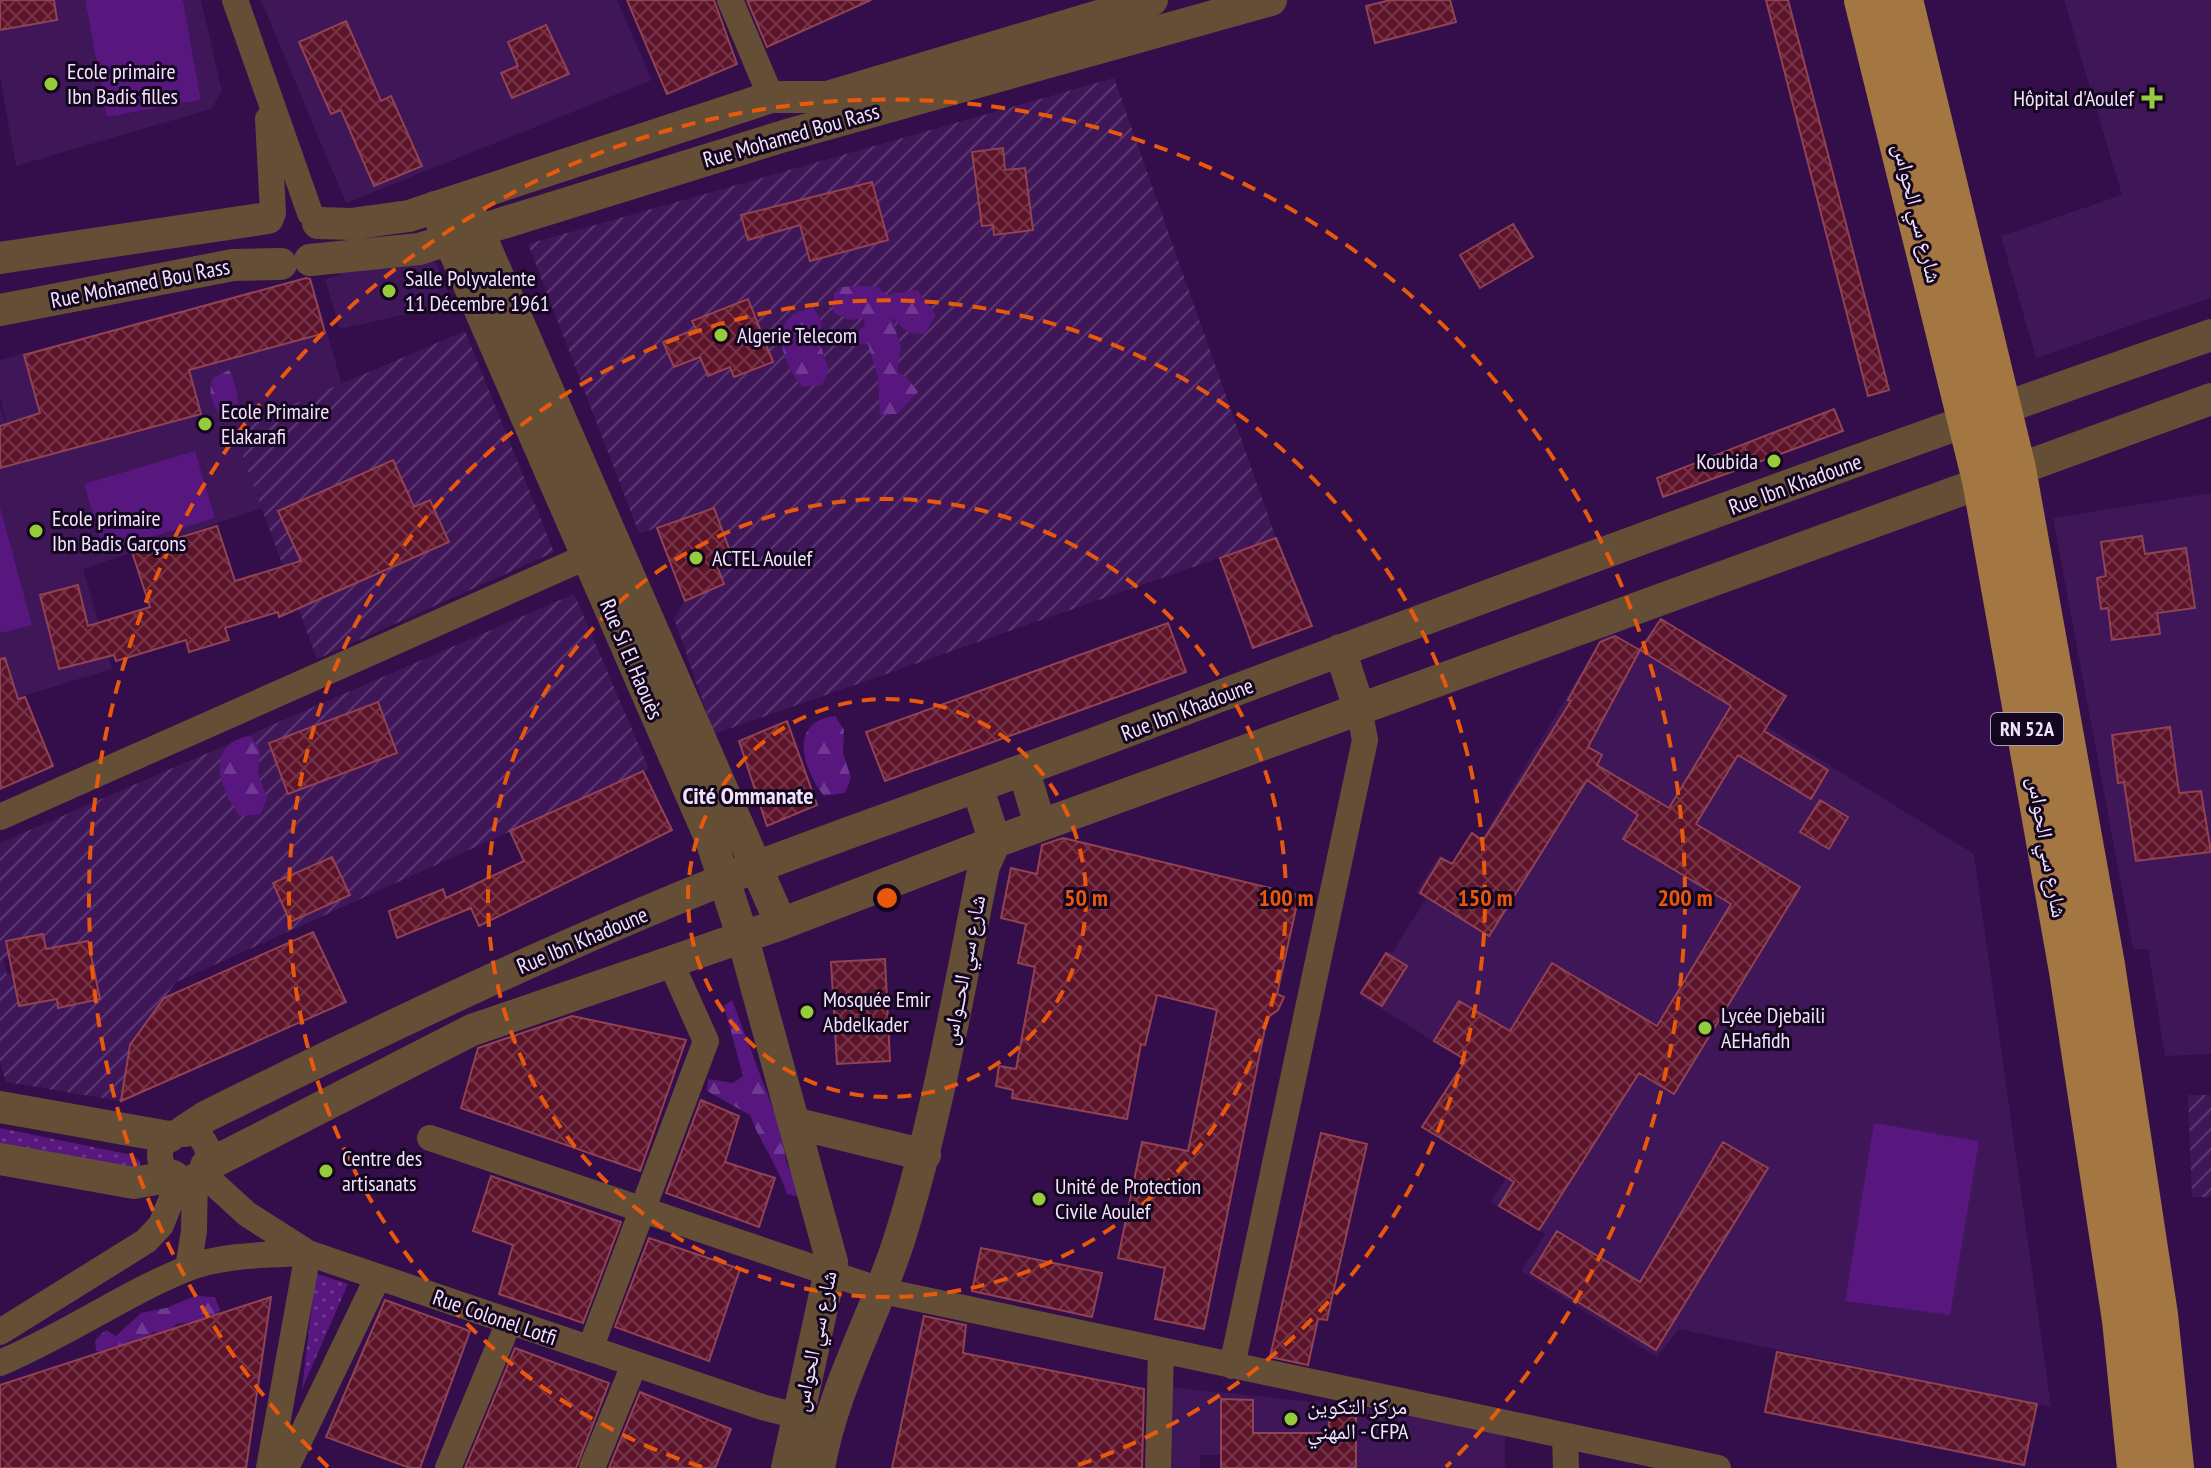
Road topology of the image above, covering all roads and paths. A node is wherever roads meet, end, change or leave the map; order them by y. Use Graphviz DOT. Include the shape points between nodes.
graph roads {
  1 [pos="235,0"];
  2 [pos="730,0"];
  3 [pos="1152,0"];
  4 [pos="1271,0"];
  5 [pos="1865,0"];
  6 [pos="1902,0"];
  7 [pos="267,96"];
  8 [pos="771,97"];
  9 [pos="784,136"];
  10 [pos="449,202"];
  11 [pos="270,216"];
  12 [pos="314,218"];
  13 [pos="464,235"];
  14 [pos="0,258"];
  15 [pos="295,262"];
  16 [pos="0,310"];
  17 [pos="2211,335"];
  18 [pos="2211,399"];
  19 [pos="1985,414"];
  20 [pos="1999,474"];
  21 [pos="617,543"];
  22 [pos="588,556"];
  23 [pos="655,631"];
  24 [pos="626,645"];
  25 [pos="1340,650"];
  26 [pos="1359,708"];
  27 [pos="1024,771"];
  28 [pos="978,789"];
  29 [pos="0,817"];
  30 [pos="1040,825"];
  31 [pos="995,842"];
  32 [pos="758,867"];
  33 [pos="725,880"];
  34 [pos="781,924"];
  35 [pos="742,935"];
  36 [pos="670,961"];
  37 [pos="455,993"];
  38 [pos="472,1030"];
  39 [pos="0,1107"];
  40 [pos="794,1123"];
  41 [pos="176,1134"];
  42 [pos="430,1138"];
  43 [pos="925,1155"];
  44 [pos="0,1159"];
  45 [pos="191,1174"];
  46 [pos="134,1183"];
  47 [pos="644,1211"];
  48 [pos="165,1217"];
  49 [pos="308,1253"];
  50 [pos="188,1268"];
  51 [pos="829,1274"];
  52 [pos="378,1277"];
  53 [pos="883,1291"];
  54 [pos="509,1322"];
  55 [pos="0,1332"];
  56 [pos="590,1349"];
  57 [pos="1161,1351"];
  58 [pos="0,1363"];
  59 [pos="634,1365"];
  60 [pos="1232,1366"];
  61 [pos="812,1420"];
  62 [pos="1565,1437"];
  63 [pos="275,1468"];
  64 [pos="448,1468"];
  65 [pos="592,1468"];
  66 [pos="787,1468"];
  67 [pos="819,1468"];
  68 [pos="1158,1468"];
  69 [pos="1566,1468"];
  70 [pos="1718,1468"];
  71 [pos="2138,1468"];
  72 [pos="2173,1468"];
  1 -- 7 [label="street"];
  2 -- 8 [label="street"];
  3 -- 8 [label="street, Rue Mohamed Bou Rass" via="827,97"];
  4 -- 9 [label="street, Rue Mohamed Bou Rass"];
  5 -- 19 [label="main road, شارع سي الحواس / RN 52A"];
  6 -- 19 [label="main road, شارع سي الحواس / RN 52A"];
  7 -- 11 [label="street"];
  7 -- 12 [label="street"];
  8 -- 9 [label="street"];
  8 -- 10 [label="street, Rue Mohamed Bou Rass"];
  9 -- 13 [label="street, Rue Mohamed Bou Rass"];
  10 -- 12 [label="street, Rue Mohamed Bou Rass" via="409,216 351,224"];
  10 -- 13 [label="street, Rue Si El Haouès"];
  11 -- 12 [label="street" via="292,207"];
  11 -- 14 [label="street, Rue Mohamed Bou Rass"];
  11 -- 15 [label="street" via="263,244 273,260"];
  12 -- 15 [label="street" via="321,244"];
  13 -- 15 [label="street, Rue Mohamed Bou Rass" via="419,249"];
  13 -- 21 [label="street, Rue Si El Haouès"];
  13 -- 22 [label="street, Rue Si El Haouès"];
  15 -- 16 [label="street, Rue Mohamed Bou Rass" via="233,265"];
  17 -- 19 [label="street, Rue Ibn Khadoune"];
  18 -- 20 [label="street, Rue Ibn Khadoune"];
  19 -- 20 [label="main road, شارع سي الحواس / RN 52A"];
  19 -- 25 [label="street, Rue Ibn Khadoune"];
  20 -- 26 [label="street, Rue Ibn Khadoune"];
  20 -- 71 [label="main road, شارع سي الحواس / RN 52A" via="2123,1320"];
  20 -- 72 [label="main road, شارع سي الحواس / RN 52A" via="2106,981 2157,1315"];
  21 -- 22 [label="street"];
  21 -- 23 [label="street, Rue Si El Haouès"];
  22 -- 24 [label="street, Rue Si El Haouès"];
  22 -- 29 [label="street"];
  23 -- 24 [label="street"];
  23 -- 32 [label="street, Rue Si El Haouès"];
  24 -- 33 [label="street, Rue Si El Haouès"];
  25 -- 26 [label="street"];
  25 -- 27 [label="street, Rue Ibn Khadoune"];
  26 -- 30 [label="street, Rue Ibn Khadoune"];
  26 -- 60 [label="street" via="1365,740"];
  27 -- 28 [label="street, Rue Ibn Khadoune"];
  27 -- 30 [label="street"];
  28 -- 31 [label="street"];
  28 -- 32 [label="street, Rue Ibn Khadoune"];
  30 -- 31 [label="street, Rue Ibn Khadoune"];
  31 -- 34 [label="street, Rue Ibn Khadoune"];
  31 -- 43 [label="street, شارع سي الحــواس" via="984,866"];
  32 -- 33 [label="street, Rue Ibn Khadoune"];
  32 -- 34 [label="street, Rue Si El Haouès"];
  33 -- 35 [label="street, Rue Si El Haouès"];
  33 -- 37 [label="street, Rue Ibn Khadoune"];
  34 -- 35 [label="street, Rue Ibn Khadoune"];
  35 -- 36 [label="street, Rue Ibn Khadoune"];
  35 -- 40 [label="street, Rue Si El Haouès"];
  36 -- 38 [label="street, Rue Ibn Khadoune"];
  36 -- 47 [label="street" via="706,1041"];
  37 -- 38 [label="street"];
  37 -- 41 [label="street, Rue Ibn Khadoune"];
  38 -- 45 [label="street, Rue Ibn Khadoune"];
  39 -- 41 [label="street"];
  40 -- 43 [label="street"];
  40 -- 51 [label="street, شارع سي الحواس" via="832,1262"];
  41 -- 45 [label="street" via="161,1158"];
  41 -- 45 [label="street" via="205,1142 208,1149"];
  42 -- 47 [label="street"];
  43 -- 53 [label="street, شارع سي الحواس"];
  44 -- 46 [label="street, Rue Ibn Khadoune"];
  45 -- 46 [label="street, Rue Ibn Khadoune"];
  45 -- 48 [label="street"];
  45 -- 49 [label="street"];
  45 -- 50 [label="street" via="194,1231"];
  46 -- 48 [label="street" via="152,1191"];
  47 -- 51 [label="street"];
  47 -- 56 [label="street"];
  48 -- 55 [label="street" via="146,1241"];
  49 -- 50 [label="street, Rue Colonel Lotfi"];
  49 -- 52 [label="street, Rue Colonel Lotfi"];
  49 -- 63 [label="street"];
  50 -- 58 [label="street, Rue Colonel Lotfi"];
  51 -- 53 [label="street"];
  51 -- 61 [label="street, شارع سي الحواس"];
  52 -- 54 [label="street, Rue Colonel Lotfi"];
  52 -- 63 [label="street"];
  53 -- 57 [label="street"];
  53 -- 61 [label="street, شارع سي الحواس"];
  54 -- 56 [label="street, Rue Colonel Lotfi"];
  54 -- 64 [label="street"];
  56 -- 59 [label="street, Rue Colonel Lotfi"];
  57 -- 60 [label="street"];
  57 -- 68 [label="street"];
  59 -- 61 [label="street, Rue Colonel Lotfi"];
  59 -- 65 [label="street"];
  60 -- 62 [label="street"];
  61 -- 66 [label="street, شارع سي الحواس"];
  61 -- 67 [label="street, شارع سي الحواس"];
  62 -- 69 [label="street"];
  62 -- 70 [label="street"];
}
